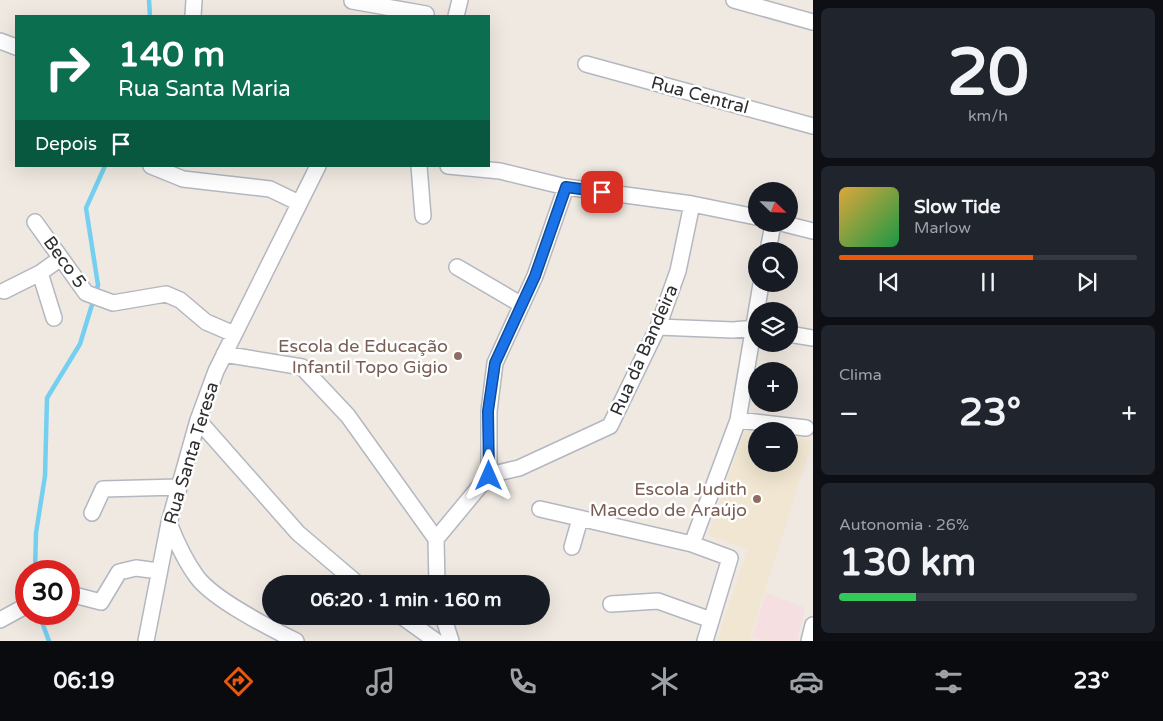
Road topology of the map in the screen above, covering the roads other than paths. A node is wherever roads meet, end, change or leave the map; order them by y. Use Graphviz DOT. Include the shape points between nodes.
graph roads {
  1 [pos="194,0"];
  2 [pos="460,0"];
  3 [pos="734,0"];
  4 [pos="352,1"];
  5 [pos="426,10"];
  6 [pos="193,15"];
  7 [pos="456,15"];
  8 [pos="813,22"];
  9 [pos="0,40"];
  10 [pos="15,47"];
  11 [pos="586,64"];
  12 [pos="813,126"];
  13 [pos="153,167"];
  14 [pos="317,167"];
  15 [pos="419,167"];
  16 [pos="458,167"];
  17 [pos="566,187"];
  18 [pos="299,203"];
  19 [pos="692,204"];
  20 [pos="748,215"];
  21 [pos="423,216"];
  22 [pos="35,222"];
  23 [pos="798,227"];
  24 [pos="813,231"];
  25 [pos="61,258"];
  26 [pos="457,267"];
  27 [pos="40,273"];
  28 [pos="4,291"];
  29 [pos="522,305"];
  30 [pos="54,318"];
  31 [pos="658,327"];
  32 [pos="748,328"];
  33 [pos="234,334"];
  34 [pos="798,336"];
  35 [pos="813,338"];
  36 [pos="750,352"];
  37 [pos="224,354"];
  38 [pos="198,420"];
  39 [pos="738,420"];
  40 [pos="806,428"];
  41 [pos="489,476"];
  42 [pos="179,487"];
  43 [pos="540,509"];
  44 [pos="92,513"];
  45 [pos="580,519"];
  46 [pos="169,523"];
  47 [pos="436,539"];
  48 [pos="692,544"];
  49 [pos="572,547"];
  50 [pos="158,571"];
  51 [pos="347,575"];
  52 [pos="437,575"];
  53 [pos="80,597"];
  54 [pos="611,604"];
  55 [pos="15,612"];
  56 [pos="0,620"];
  57 [pos="712,620"];
  58 [pos="414,625"];
  59 [pos="445,625"];
  60 [pos="813,625"];
  61 [pos="146,641"];
  62 [pos="296,641"];
  63 [pos="436,641"];
  64 [pos="451,641"];
  65 [pos="705,641"];
  66 [pos="809,641"];
  1 -- 6 [label="street"];
  2 -- 7 [label="street"];
  3 -- 8 [label="street"];
  4 -- 5 [label="street"];
  9 -- 10 [label="street"];
  11 -- 12 [label="street, Rua Central"];
  13 -- 18 [label="street" via="183,179 270,189"];
  14 -- 18 [label="street, Rua Santa Teresa"];
  15 -- 21 [label="street"];
  16 -- 17 [label="street" via="500,171"];
  17 -- 19 [label="street"];
  17 -- 29 [label="street"];
  18 -- 33 [label="street, Rua Santa Teresa"];
  19 -- 20 [label="street"];
  19 -- 31 [label="street, Rua da Bandeira" via="678,271"];
  22 -- 25 [label="street, Beco 5"];
  23 -- 24 [label="street"];
  25 -- 27 [label="street"];
  25 -- 33 [label="street, Beco 5" via="86,293 113,303 166,294 180,300 206,322"];
  26 -- 29 [label="street"];
  27 -- 28 [label="street"];
  27 -- 30 [label="street"];
  29 -- 41 [label="street" via="495,363 488,411"];
  31 -- 32 [label="street"];
  31 -- 41 [label="street, Rua da Bandeira" via="610,426 519,468"];
  33 -- 37 [label="street, Rua Santa Teresa"];
  34 -- 35 [label="street"];
  36 -- 39 [label="street"];
  37 -- 38 [label="street, Rua Santa Teresa"];
  37 -- 47 [label="street" via="302,367 348,416"];
  38 -- 42 [label="street, Rua Santa Teresa"];
  38 -- 51 [label="street" via="298,533"];
  39 -- 40 [label="street"];
  39 -- 48 [label="street"];
  41 -- 47 [label="street"];
  42 -- 44 [label="street" via="103,490"];
  42 -- 46 [label="street, Rua Santa Teresa"];
  43 -- 45 [label="street"];
  45 -- 48 [label="street"];
  45 -- 49 [label="street"];
  46 -- 50 [label="street, Rua Santa Teresa"];
  46 -- 62 [label="street" via="197,578 216,594"];
  47 -- 52 [label="street"];
  48 -- 57 [label="street" via="730,558"];
  50 -- 53 [label="street" via="136,568 119,572 101,602"];
  50 -- 61 [label="street, Rua Santa Teresa"];
  54 -- 57 [label="street" via="658,601"];
  55 -- 56 [label="street"];
  57 -- 65 [label="street"];
  58 -- 63 [label="street"];
  59 -- 64 [label="street"];
  60 -- 66 [label="street"];
}
